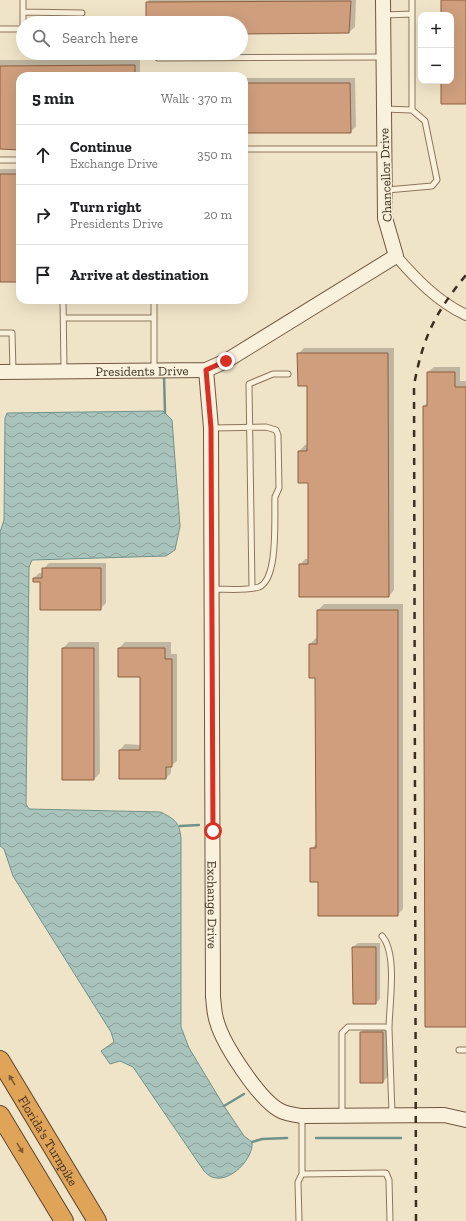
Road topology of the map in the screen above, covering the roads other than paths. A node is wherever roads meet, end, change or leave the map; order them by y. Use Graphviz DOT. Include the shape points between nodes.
graph roads {
  1 [pos="23,0"];
  2 [pos="383,0"];
  3 [pos="412,0"];
  4 [pos="23,12"];
  5 [pos="82,13"];
  6 [pos="412,14"];
  7 [pos="383,15"];
  8 [pos="23,16"];
  9 [pos="0,29"];
  10 [pos="16,29"];
  11 [pos="383,57"];
  12 [pos="248,58"];
  13 [pos="383,109"];
  14 [pos="412,110"];
  15 [pos="248,149"];
  16 [pos="384,149"];
  17 [pos="0,160"];
  18 [pos="16,160"];
  19 [pos="384,191"];
  20 [pos="396,256"];
  21 [pos="63,304"];
  22 [pos="154,304"];
  23 [pos="466,315"];
  24 [pos="64,318"];
  25 [pos="154,318"];
  26 [pos="0,333"];
  27 [pos="154,370"];
  28 [pos="206,370"];
  29 [pos="64,371"];
  30 [pos="6,372"];
  31 [pos="288,374"];
  32 [pos="250,427"];
  33 [pos="211,428"];
  34 [pos="252,588"];
  35 [pos="212,589"];
  36 [pos="382,936"];
  37 [pos="388,1029"];
  38 [pos="459,1050"];
  39 [pos="466,1050"];
  40 [pos="0,1060"];
  41 [pos="0,1115"];
  42 [pos="302,1116"];
  43 [pos="342,1116"];
  44 [pos="392,1116"];
  45 [pos="466,1120"];
  46 [pos="302,1174"];
  47 [pos="64,1221"];
  48 [pos="97,1221"];
  49 [pos="299,1221"];
  50 [pos="390,1221"];
  1 -- 4 [label="lane"];
  2 -- 7 [label="street, Chancellor Drive"];
  3 -- 6 [label="lane"];
  4 -- 5 [label="lane"];
  4 -- 8 [label="lane"];
  6 -- 7 [label="lane"];
  6 -- 14 [label="lane"];
  7 -- 11 [label="street, Chancellor Drive"];
  9 -- 10 [label="lane"];
  11 -- 12 [label="lane"];
  11 -- 13 [label="street, Chancellor Drive"];
  13 -- 14 [label="lane"];
  13 -- 16 [label="street, Chancellor Drive"];
  14 -- 19 [label="lane" via="425,121 437,180 432,186"];
  15 -- 16 [label="lane"];
  16 -- 19 [label="street, Chancellor Drive"];
  17 -- 18 [label="lane"];
  19 -- 20 [label="street, Chancellor Drive" via="385,218"];
  20 -- 23 [label="street, Chancellor Drive" via="434,294"];
  20 -- 28 [label="street, Presidents Drive" via="226,361"];
  21 -- 24 [label="lane"];
  22 -- 25 [label="lane"];
  24 -- 25 [label="lane"];
  24 -- 29 [label="lane"];
  25 -- 27 [label="lane"];
  26 -- 30 [label="lane" via="12,332"];
  27 -- 28 [label="street, Presidents Drive"];
  27 -- 29 [label="street, Presidents Drive"];
  28 -- 33 [label="street, Exchange Drive"];
  29 -- 30 [label="street, Presidents Drive"];
  31 -- 32 [label="lane" via="272,374 249,384"];
  32 -- 33 [label="lane"];
  32 -- 34 [label="lane"];
  32 -- 34 [label="lane" via="266,427 276,430 278,434 279,488 275,497 273,562 268,579 259,587"];
  33 -- 35 [label="street, Exchange Drive"];
  34 -- 35 [label="lane"];
  35 -- 42 [label="street, Exchange Drive" via="213,997 217,1022 223,1037 255,1088 269,1104 282,1112"];
  36 -- 37 [label="lane" via="390,949 391,963"];
  37 -- 43 [label="lane" via="348,1027 342,1033"];
  37 -- 44 [label="lane"];
  38 -- 39 [label="lane"];
  48 -- 40 [label="highway, Florida's Turnpike, one-way"];
  41 -- 47 [label="highway, one-way"];
  42 -- 43 [label="street, Exchange Drive"];
  42 -- 46 [label="lane"];
  43 -- 44 [label="street, Exchange Drive"];
  44 -- 45 [label="street, Exchange Drive" via="444,1115"];
  46 -- 49 [label="lane" via="298,1182"];
  46 -- 50 [label="lane" via="386,1173 389,1180"];
}
